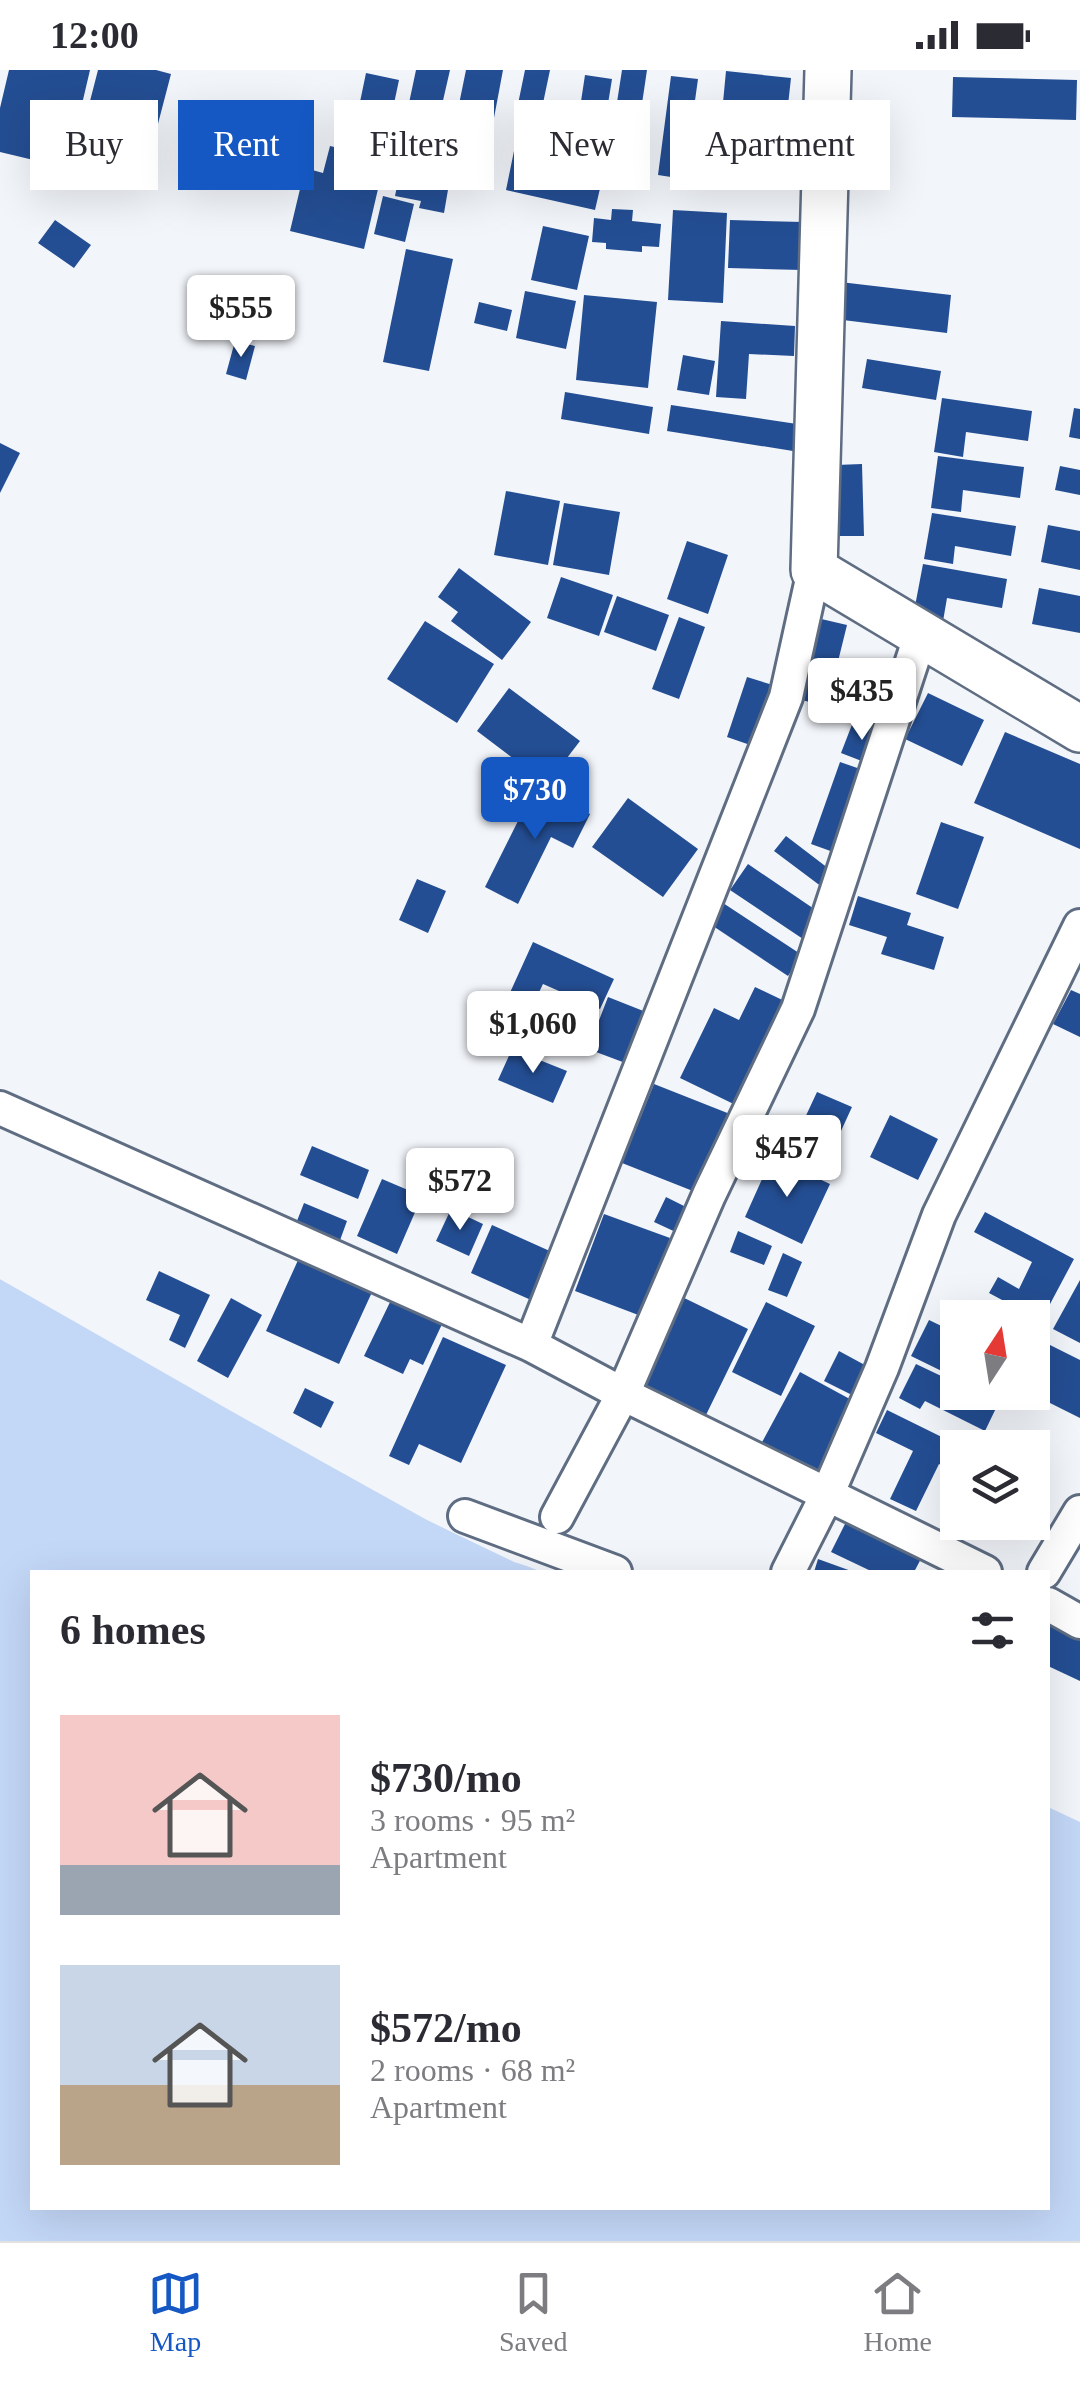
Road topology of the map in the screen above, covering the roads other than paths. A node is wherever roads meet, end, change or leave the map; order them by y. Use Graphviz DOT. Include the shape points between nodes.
graph roads {
  1 [pos="828,70"];
  2 [pos="814,570"];
  3 [pos="921,634"];
  4 [pos="1080,729"];
  5 [pos="1080,926"];
  6 [pos="0,1108"];
  7 [pos="531,1345"];
  8 [pos="623,1394"];
  9 [pos="828,1495"];
  10 [pos="1080,1512"];
  11 [pos="465,1516"];
  12 [pos="557,1516"];
  13 [pos="610,1570"];
  14 [pos="789,1570"];
  15 [pos="981,1570"];
  16 [pos="1045,1570"];
  17 [pos="1050,1605"];
  18 [pos="1080,1622"];
  1 -- 2 [label="street"];
  2 -- 3 [label="street"];
  2 -- 7 [label="street" via="786,698"];
  3 -- 4 [label="street"];
  3 -- 8 [label="street" via="798,1010"];
  5 -- 9 [label="street" via="939,1215"];
  6 -- 7 [label="street"];
  7 -- 8 [label="street"];
  8 -- 9 [label="street"];
  8 -- 12 [label="street"];
  9 -- 14 [label="street"];
  9 -- 15 [label="street"];
  10 -- 16 [label="street"];
  11 -- 13 [label="street"];
  17 -- 18 [label="street"];
}
